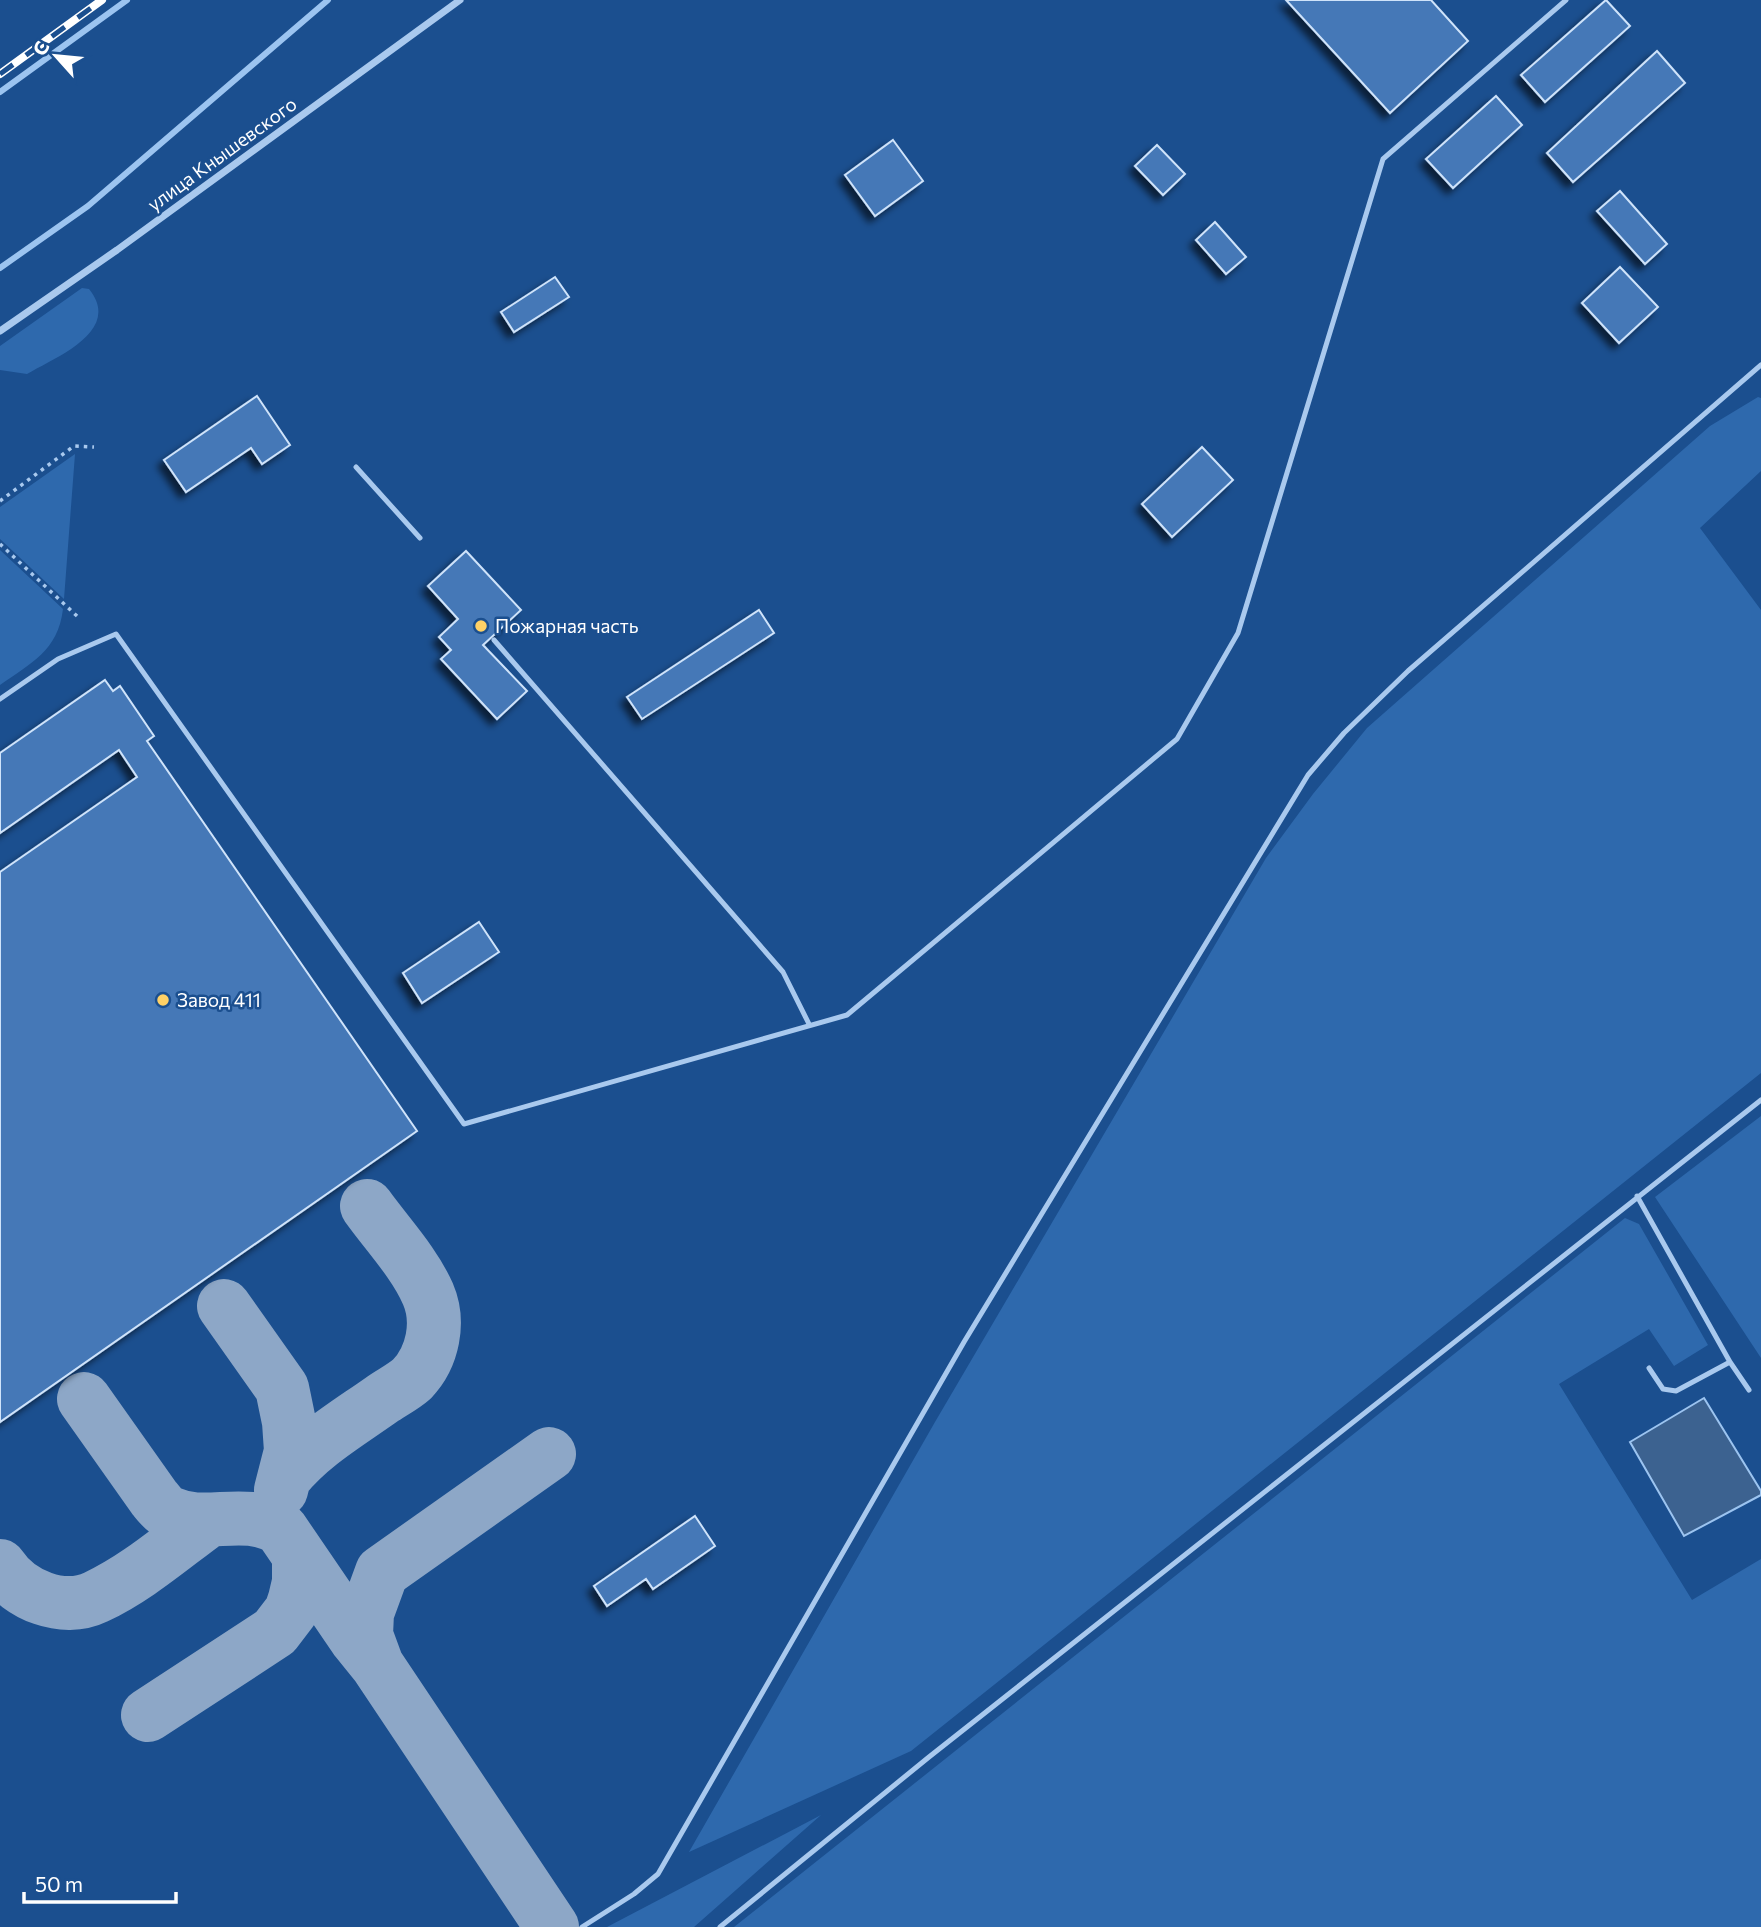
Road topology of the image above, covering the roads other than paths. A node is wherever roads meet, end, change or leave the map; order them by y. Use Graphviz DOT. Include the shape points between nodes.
graph roads {
  1 [pos="460,0"];
  2 [pos="1566,0"];
  3 [pos="0,331"];
  4 [pos="1761,365"];
  5 [pos="356,467"];
  6 [pos="420,538"];
  7 [pos="494,640"];
  8 [pos="0,699"];
  9 [pos="809,1024"];
  10 [pos="1761,1100"];
  11 [pos="1637,1196"];
  12 [pos="1730,1362"];
  13 [pos="1649,1368"];
  14 [pos="1749,1390"];
  15 [pos="582,1927"];
  16 [pos="720,1927"];
  1 -- 3 [label="street, улица Кнышевского"];
  2 -- 9 [label="lane" via="1383,159 1238,634 1177,739 847,1015"];
  4 -- 15 [label="lane" via="1408,671 1308,775 964,1342 658,1874"];
  5 -- 6 [label="lane"];
  7 -- 9 [label="lane" via="783,972"];
  8 -- 9 [label="lane" via="58,659 116,634 464,1124"];
  10 -- 11 [label="lane"];
  11 -- 12 [label="lane"];
  11 -- 16 [label="lane"];
  12 -- 13 [label="lane" via="1676,1391 1662,1389"];
  12 -- 14 [label="lane"];
}
